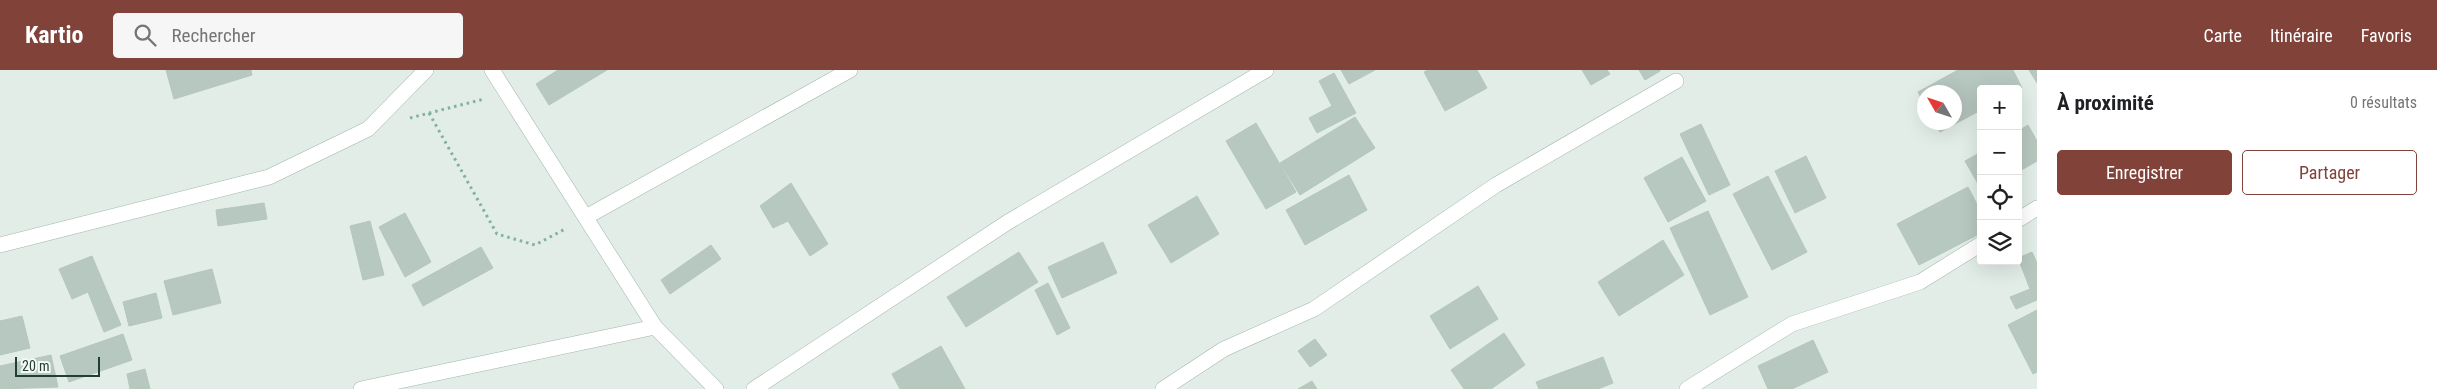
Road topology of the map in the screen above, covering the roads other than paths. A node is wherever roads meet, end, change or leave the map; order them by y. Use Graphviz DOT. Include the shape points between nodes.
graph roads {
  1 [pos="426,70"];
  2 [pos="492,70"];
  3 [pos="850,70"];
  4 [pos="1266,70"];
  5 [pos="1676,81"];
  6 [pos="2037,208"];
  7 [pos="586,217"];
  8 [pos="2022,217"];
  9 [pos="0,245"];
  10 [pos="1977,246"];
  11 [pos="656,327"];
  12 [pos="361,389"];
  13 [pos="716,389"];
  14 [pos="754,389"];
  15 [pos="1163,389"];
  16 [pos="1687,389"];
  1 -- 9 [label="street" via="368,129 269,177"];
  2 -- 7 [label="street"];
  3 -- 7 [label="street"];
  4 -- 14 [label="street" via="1008,222"];
  5 -- 15 [label="street" via="1496,185 1314,310 1224,349"];
  6 -- 8 [label="street"];
  7 -- 11 [label="street"];
  10 -- 16 [label="street" via="1920,282 1792,324"];
  11 -- 12 [label="street"];
  11 -- 13 [label="street"];
}
